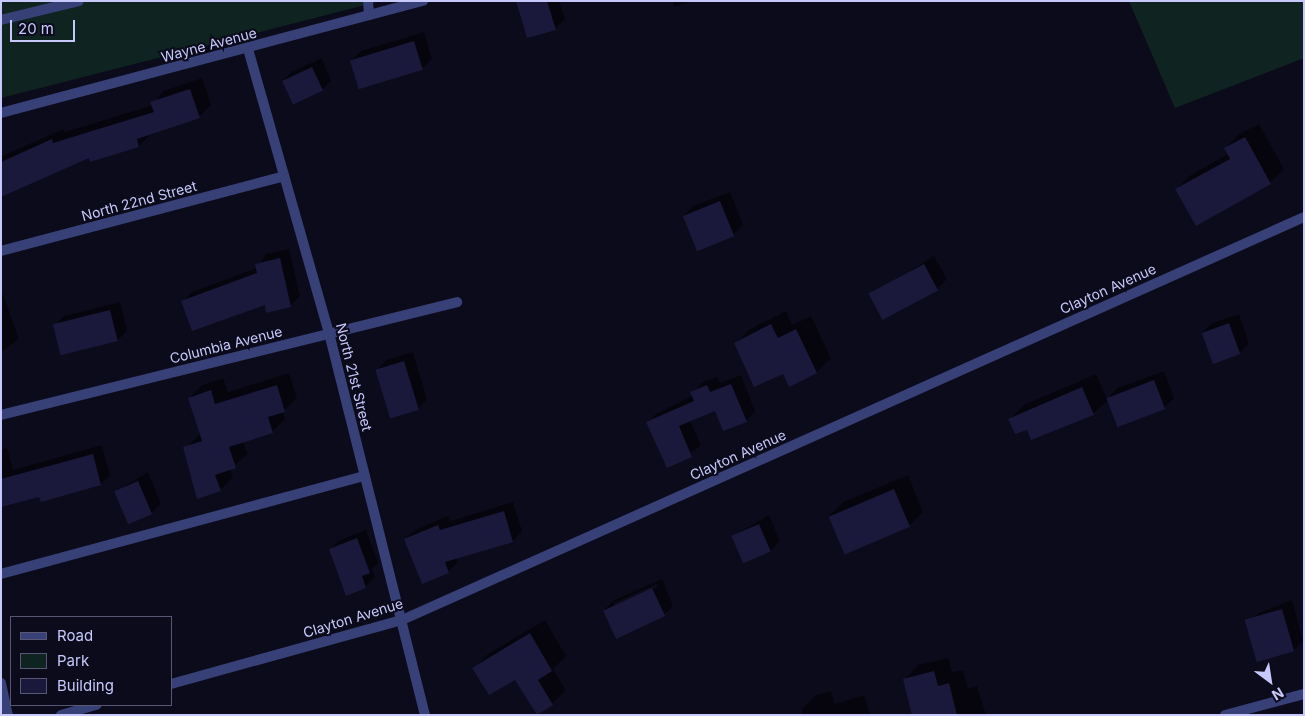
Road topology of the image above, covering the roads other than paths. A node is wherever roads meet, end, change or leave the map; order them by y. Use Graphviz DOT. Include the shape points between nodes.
graph roads {
  1 [pos="79,1"];
  2 [pos="368,1"];
  3 [pos="423,1"];
  4 [pos="369,15"];
  5 [pos="1,20"];
  6 [pos="248,49"];
  7 [pos="1,112"];
  8 [pos="284,176"];
  9 [pos="1304,217"];
  10 [pos="1,251"];
  11 [pos="458,302"];
  12 [pos="329,333"];
  13 [pos="1,415"];
  14 [pos="365,476"];
  15 [pos="1,574"];
  16 [pos="402,620"];
  17 [pos="1,683"];
  18 [pos="172,684"];
  19 [pos="1304,694"];
  20 [pos="93,706"];
  21 [pos="8,715"];
  22 [pos="61,715"];
  23 [pos="425,715"];
  24 [pos="1225,715"];
  1 -- 5 [label="street"];
  2 -- 4 [label="street"];
  3 -- 4 [label="street, Wayne Avenue"];
  4 -- 6 [label="street, Wayne Avenue"];
  6 -- 7 [label="street, Wayne Avenue"];
  6 -- 8 [label="street, North 21st Street"];
  8 -- 10 [label="street, North 22nd Street"];
  8 -- 12 [label="street, North 21st Street"];
  9 -- 16 [label="street, Clayton Avenue"];
  11 -- 12 [label="street, Columbia Avenue"];
  12 -- 13 [label="street, Columbia Avenue"];
  12 -- 14 [label="street, North 21st Street"];
  14 -- 15 [label="street"];
  14 -- 16 [label="street, North 21st Street"];
  16 -- 18 [label="street, Clayton Avenue"];
  16 -- 23 [label="street, North 21st Street"];
  17 -- 21 [label="street"];
  19 -- 24 [label="street"];
  20 -- 22 [label="street"];
}
